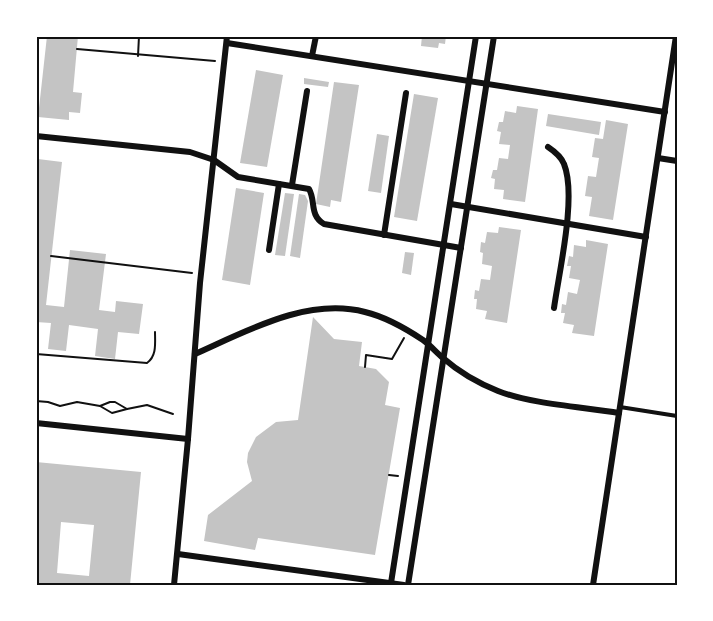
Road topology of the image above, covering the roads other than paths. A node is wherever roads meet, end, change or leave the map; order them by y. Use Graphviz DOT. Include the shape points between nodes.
graph roads {
  1 [pos="316,36"];
  2 [pos="476,36"];
  3 [pos="494,36"];
  4 [pos="676,36"];
  5 [pos="227,40"];
  6 [pos="312,56"];
  7 [pos="469,81"];
  8 [pos="486,84"];
  9 [pos="307,91"];
  10 [pos="406,93"];
  11 [pos="665,112"];
  12 [pos="36,136"];
  13 [pos="548,147"];
  14 [pos="658,158"];
  15 [pos="214,160"];
  16 [pos="677,161"];
  17 [pos="279,184"];
  18 [pos="292,185"];
  19 [pos="451,204"];
  20 [pos="467,207"];
  21 [pos="567,224"];
  22 [pos="384,235"];
  23 [pos="646,237"];
  24 [pos="443,245"];
  25 [pos="461,248"];
  26 [pos="269,250"];
  27 [pos="554,308"];
  28 [pos="428,343"];
  29 [pos="195,354"];
  30 [pos="443,358"];
  31 [pos="620,410"];
  32 [pos="677,416"];
  33 [pos="36,423"];
  34 [pos="188,439"];
  35 [pos="178,554"];
  36 [pos="374,583"];
  37 [pos="391,583"];
  38 [pos="174,585"];
  39 [pos="406,585"];
  40 [pos="593,585"];
  1 -- 6 [label="street"];
  2 -- 7 [label="street"];
  3 -- 8 [label="street"];
  4 -- 11 [label="street"];
  5 -- 6 [label="street"];
  5 -- 15 [label="street"];
  6 -- 7 [label="street"];
  7 -- 8 [label="street"];
  7 -- 19 [label="street"];
  8 -- 11 [label="street"];
  8 -- 20 [label="street"];
  9 -- 18 [label="street"];
  10 -- 22 [label="street"];
  11 -- 14 [label="street"];
  12 -- 15 [label="street" via="190,152"];
  13 -- 21 [label="street" via="559,156 566,173"];
  14 -- 16 [label="street"];
  14 -- 23 [label="street"];
  15 -- 17 [label="street" via="238,177"];
  15 -- 29 [label="street"];
  17 -- 18 [label="street"];
  17 -- 26 [label="street"];
  18 -- 22 [label="street" via="309,189 314,214 324,224"];
  19 -- 20 [label="street"];
  19 -- 24 [label="street"];
  20 -- 21 [label="street"];
  20 -- 25 [label="street"];
  21 -- 23 [label="street"];
  21 -- 27 [label="street"];
  22 -- 24 [label="street"];
  23 -- 31 [label="street"];
  24 -- 25 [label="street"];
  24 -- 28 [label="street"];
  25 -- 30 [label="street"];
  28 -- 29 [label="street" via="364,311 323,309 268,323"];
  28 -- 30 [label="street"];
  28 -- 37 [label="street"];
  29 -- 34 [label="street"];
  30 -- 31 [label="street" via="482,384 510,395"];
  30 -- 39 [label="street"];
  31 -- 32 [label="lane"];
  31 -- 40 [label="street"];
  33 -- 34 [label="street"];
  34 -- 35 [label="street"];
  35 -- 36 [label="street"];
  35 -- 38 [label="street"];
  36 -- 37 [label="street"];
  37 -- 39 [label="street"];
}
